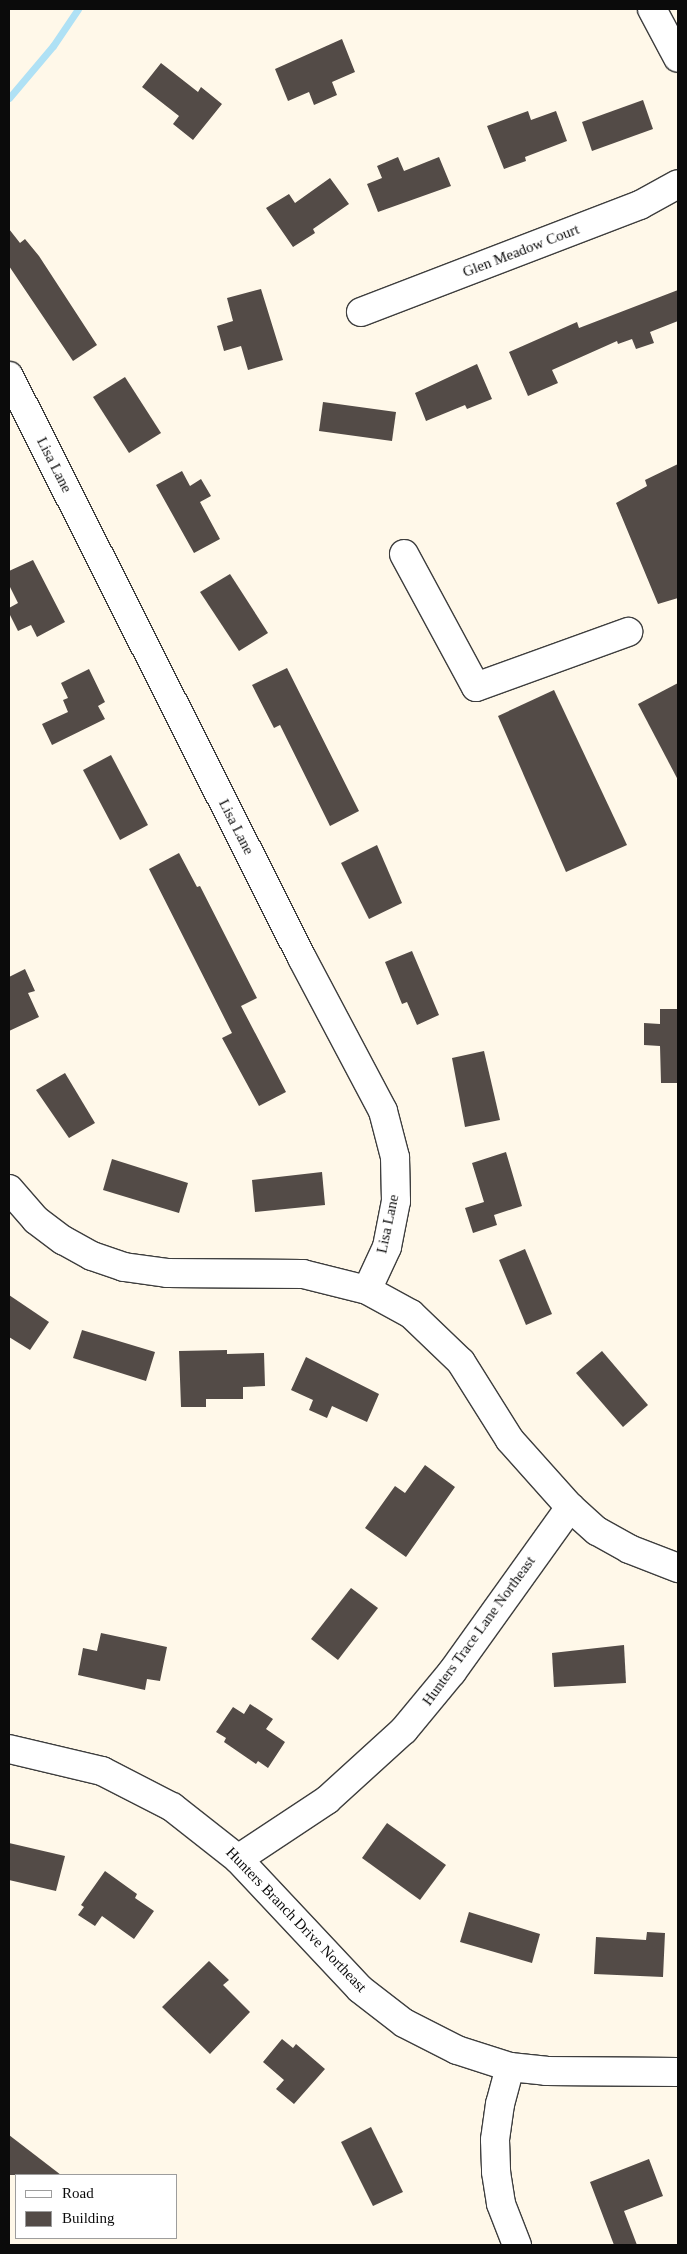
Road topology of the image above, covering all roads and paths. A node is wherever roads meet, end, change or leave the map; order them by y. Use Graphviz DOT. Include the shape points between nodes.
graph roads {
  1 [pos="652,9"];
  2 [pos="678,58"];
  3 [pos="678,184"];
  4 [pos="361,312"];
  5 [pos="9,376"];
  6 [pos="404,554"];
  7 [pos="628,632"];
  8 [pos="9,1189"];
  9 [pos="367,1290"];
  10 [pos="570,1506"];
  11 [pos="678,1568"];
  12 [pos="9,1749"];
  13 [pos="238,1859"];
  14 [pos="510,2067"];
  15 [pos="678,2072"];
  16 [pos="517,2245"];
  1 -- 2 [label="street"];
  3 -- 4 [label="street, Glen Meadow Court" via="640,205"];
  5 -- 9 [label="street, Lisa Lane" via="302,958 383,1111 395,1157 396,1201 387,1247"];
  6 -- 7 [label="street" via="476,687"];
  8 -- 9 [label="street" via="36,1220 63,1240 92,1256 124,1267 167,1273 303,1274"];
  9 -- 10 [label="street" via="411,1314 446,1344 510,1440"];
  10 -- 11 [label="street" via="597,1530 629,1549"];
  10 -- 13 [label="street, Hunters Trace Lane Northeast" via="452,1672 404,1730 327,1800"];
  12 -- 13 [label="street, Hunters Branch Drive Northeast" via="102,1771 172,1806"];
  13 -- 14 [label="street, Hunters Branch Drive Northeast" via="360,1989 404,2023 457,2050"];
  14 -- 15 [label="street, Hunters Branch Drive Northeast" via="546,2071"];
  14 -- 16 [label="street" via="495,2140 496,2172 501,2204"];
}
